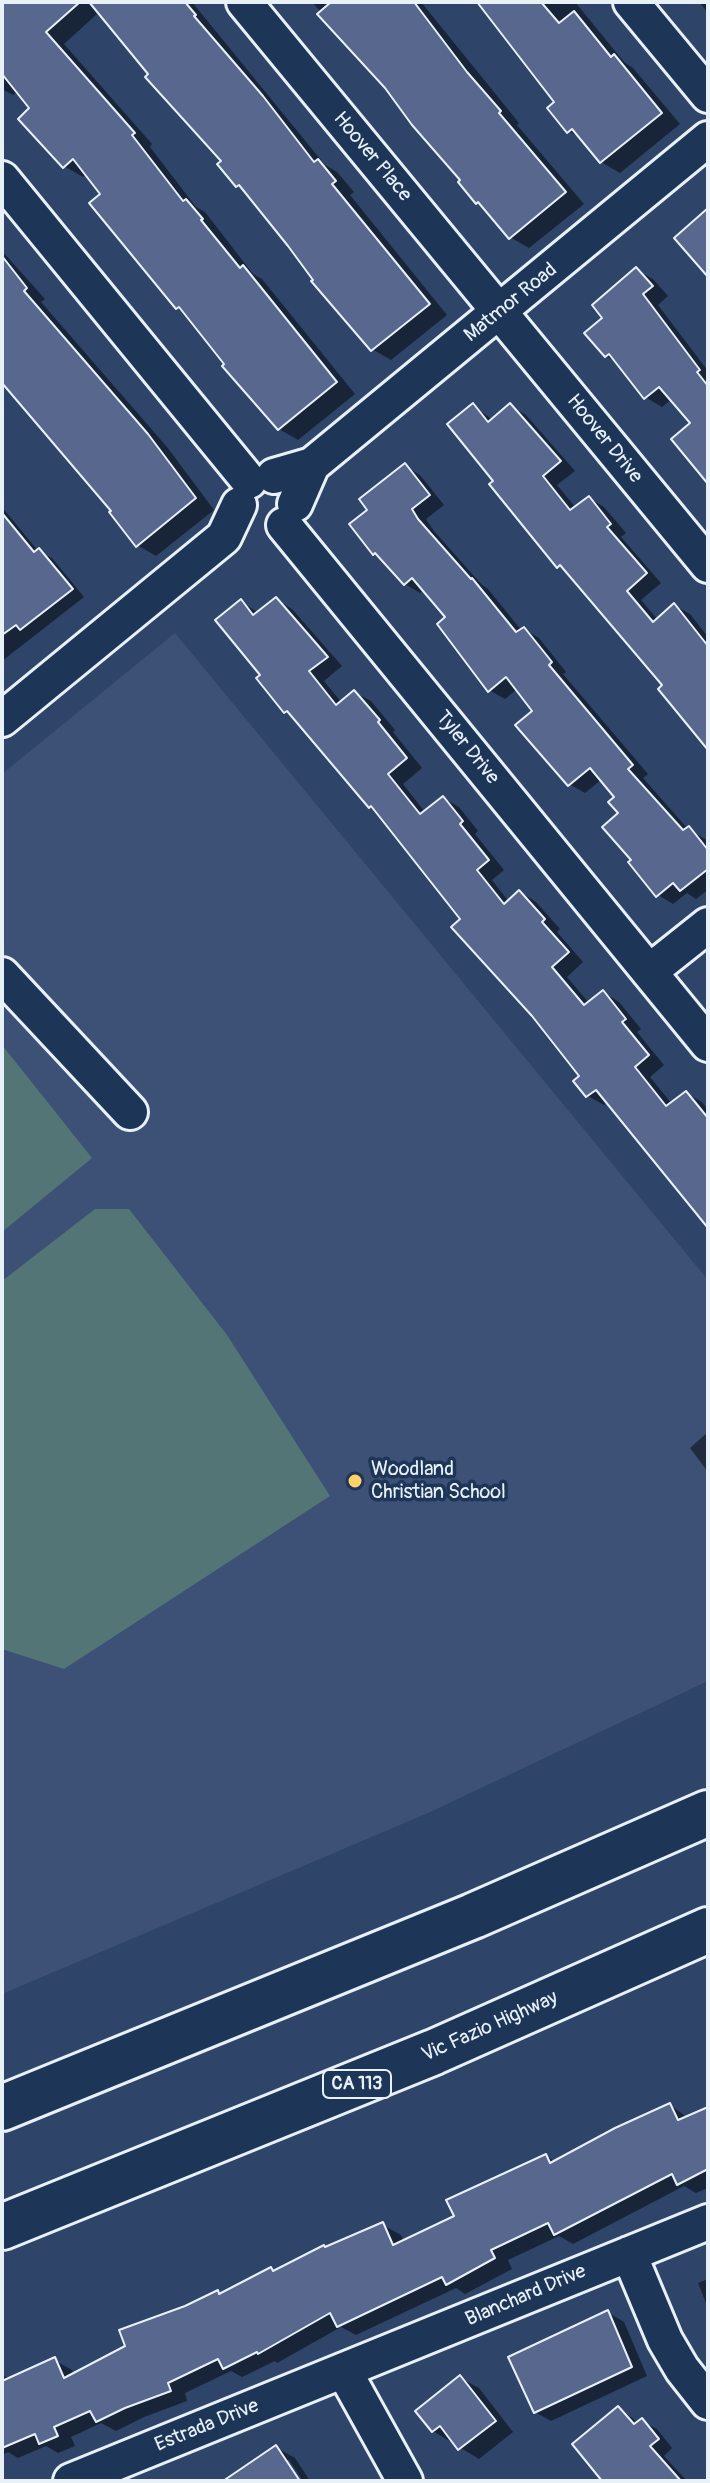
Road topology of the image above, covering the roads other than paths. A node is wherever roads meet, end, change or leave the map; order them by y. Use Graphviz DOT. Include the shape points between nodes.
graph roads {
  1 [pos="244,2"];
  2 [pos="631,2"];
  3 [pos="708,95"];
  4 [pos="708,139"];
  5 [pos="2,179"];
  6 [pos="500,312"];
  7 [pos="312,465"];
  8 [pos="254,488"];
  9 [pos="280,520"];
  10 [pos="224,537"];
  11 [pos="708,565"];
  12 [pos="2,719"];
  13 [pos="708,925"];
  14 [pos="649,972"];
  15 [pos="2,975"];
  16 [pos="708,1044"];
  17 [pos="130,1112"];
  18 [pos="708,1786"];
  19 [pos="708,1813"];
  20 [pos="473,1916"];
  21 [pos="708,1930"];
  22 [pos="2,2108"];
  23 [pos="708,2222"];
  24 [pos="2,2227"];
  25 [pos="629,2254"];
  26 [pos="344,2371"];
  27 [pos="708,2402"];
  28 [pos="71,2481"];
  29 [pos="405,2481"];
  1 -- 6 [label="street, Hoover Place"];
  2 -- 3 [label="street"];
  4 -- 6 [label="street, Matmor Road"];
  5 -- 8 [label="street"];
  6 -- 7 [label="street, Matmor Road"];
  6 -- 11 [label="street, Hoover Drive"];
  7 -- 8 [label="street, Matmor Road"];
  7 -- 9 [label="street, Matmor Road"];
  8 -- 9 [label="street" via="245,521"];
  8 -- 9 [label="street" via="289,487"];
  8 -- 10 [label="street"];
  9 -- 10 [label="street"];
  9 -- 14 [label="street, Tyler Drive"];
  10 -- 12 [label="street"];
  13 -- 14 [label="street"];
  14 -- 16 [label="street, Tyler Drive"];
  15 -- 17 [label="street"];
  18 -- 20 [label="highway"];
  19 -- 20 [label="highway"];
  20 -- 22 [label="highway"];
  21 -- 24 [label="highway, Vic Fazio Highway / CA 113" via="434,2052"];
  23 -- 25 [label="street, Blanchard Drive"];
  25 -- 26 [label="street, Blanchard Drive"];
  25 -- 27 [label="street" via="665,2340"];
  26 -- 28 [label="street, Estrada Drive"];
  26 -- 29 [label="street"];
}
